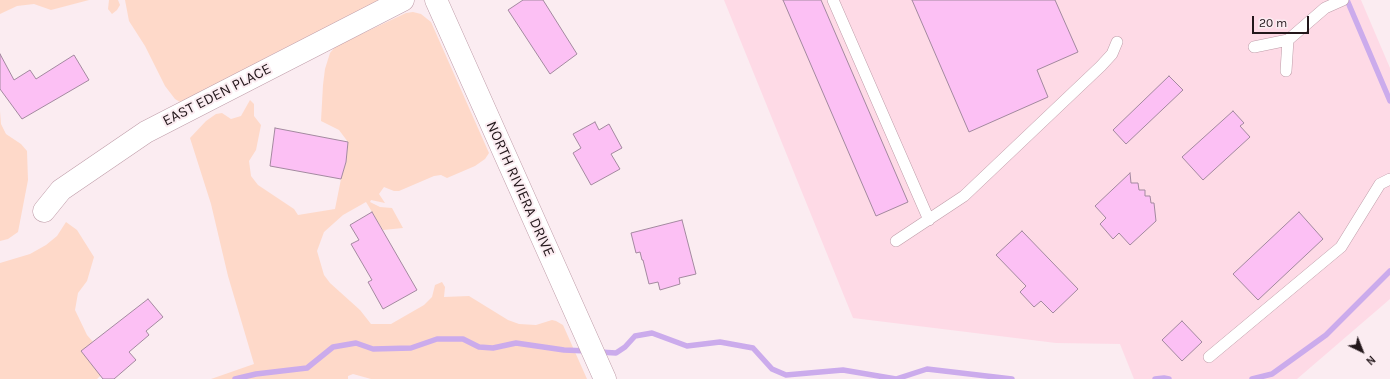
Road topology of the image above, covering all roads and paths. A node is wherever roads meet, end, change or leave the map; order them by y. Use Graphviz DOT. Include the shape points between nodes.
graph roads {
  1 [pos="403,0"];
  2 [pos="436,0"];
  3 [pos="833,0"];
  4 [pos="1339,2"];
  5 [pos="1288,40"];
  6 [pos="1117,42"];
  7 [pos="1254,47"];
  8 [pos="1286,71"];
  9 [pos="1390,179"];
  10 [pos="44,212"];
  11 [pos="929,220"];
  12 [pos="896,241"];
  13 [pos="1209,357"];
  14 [pos="605,379"];
  1 -- 10 [label="street, EAST EDEN PLACE" via="146,132 61,190"];
  2 -- 14 [label="street, NORTH RIVIERA DRIVE"];
  3 -- 11 [label="lane"];
  4 -- 5 [label="lane" via="1325,8"];
  5 -- 7 [label="lane"];
  5 -- 8 [label="lane"];
  6 -- 11 [label="lane" via="1112,54 1071,96 964,196"];
  9 -- 13 [label="lane" via="1380,184 1341,247"];
  11 -- 12 [label="lane"];
}
